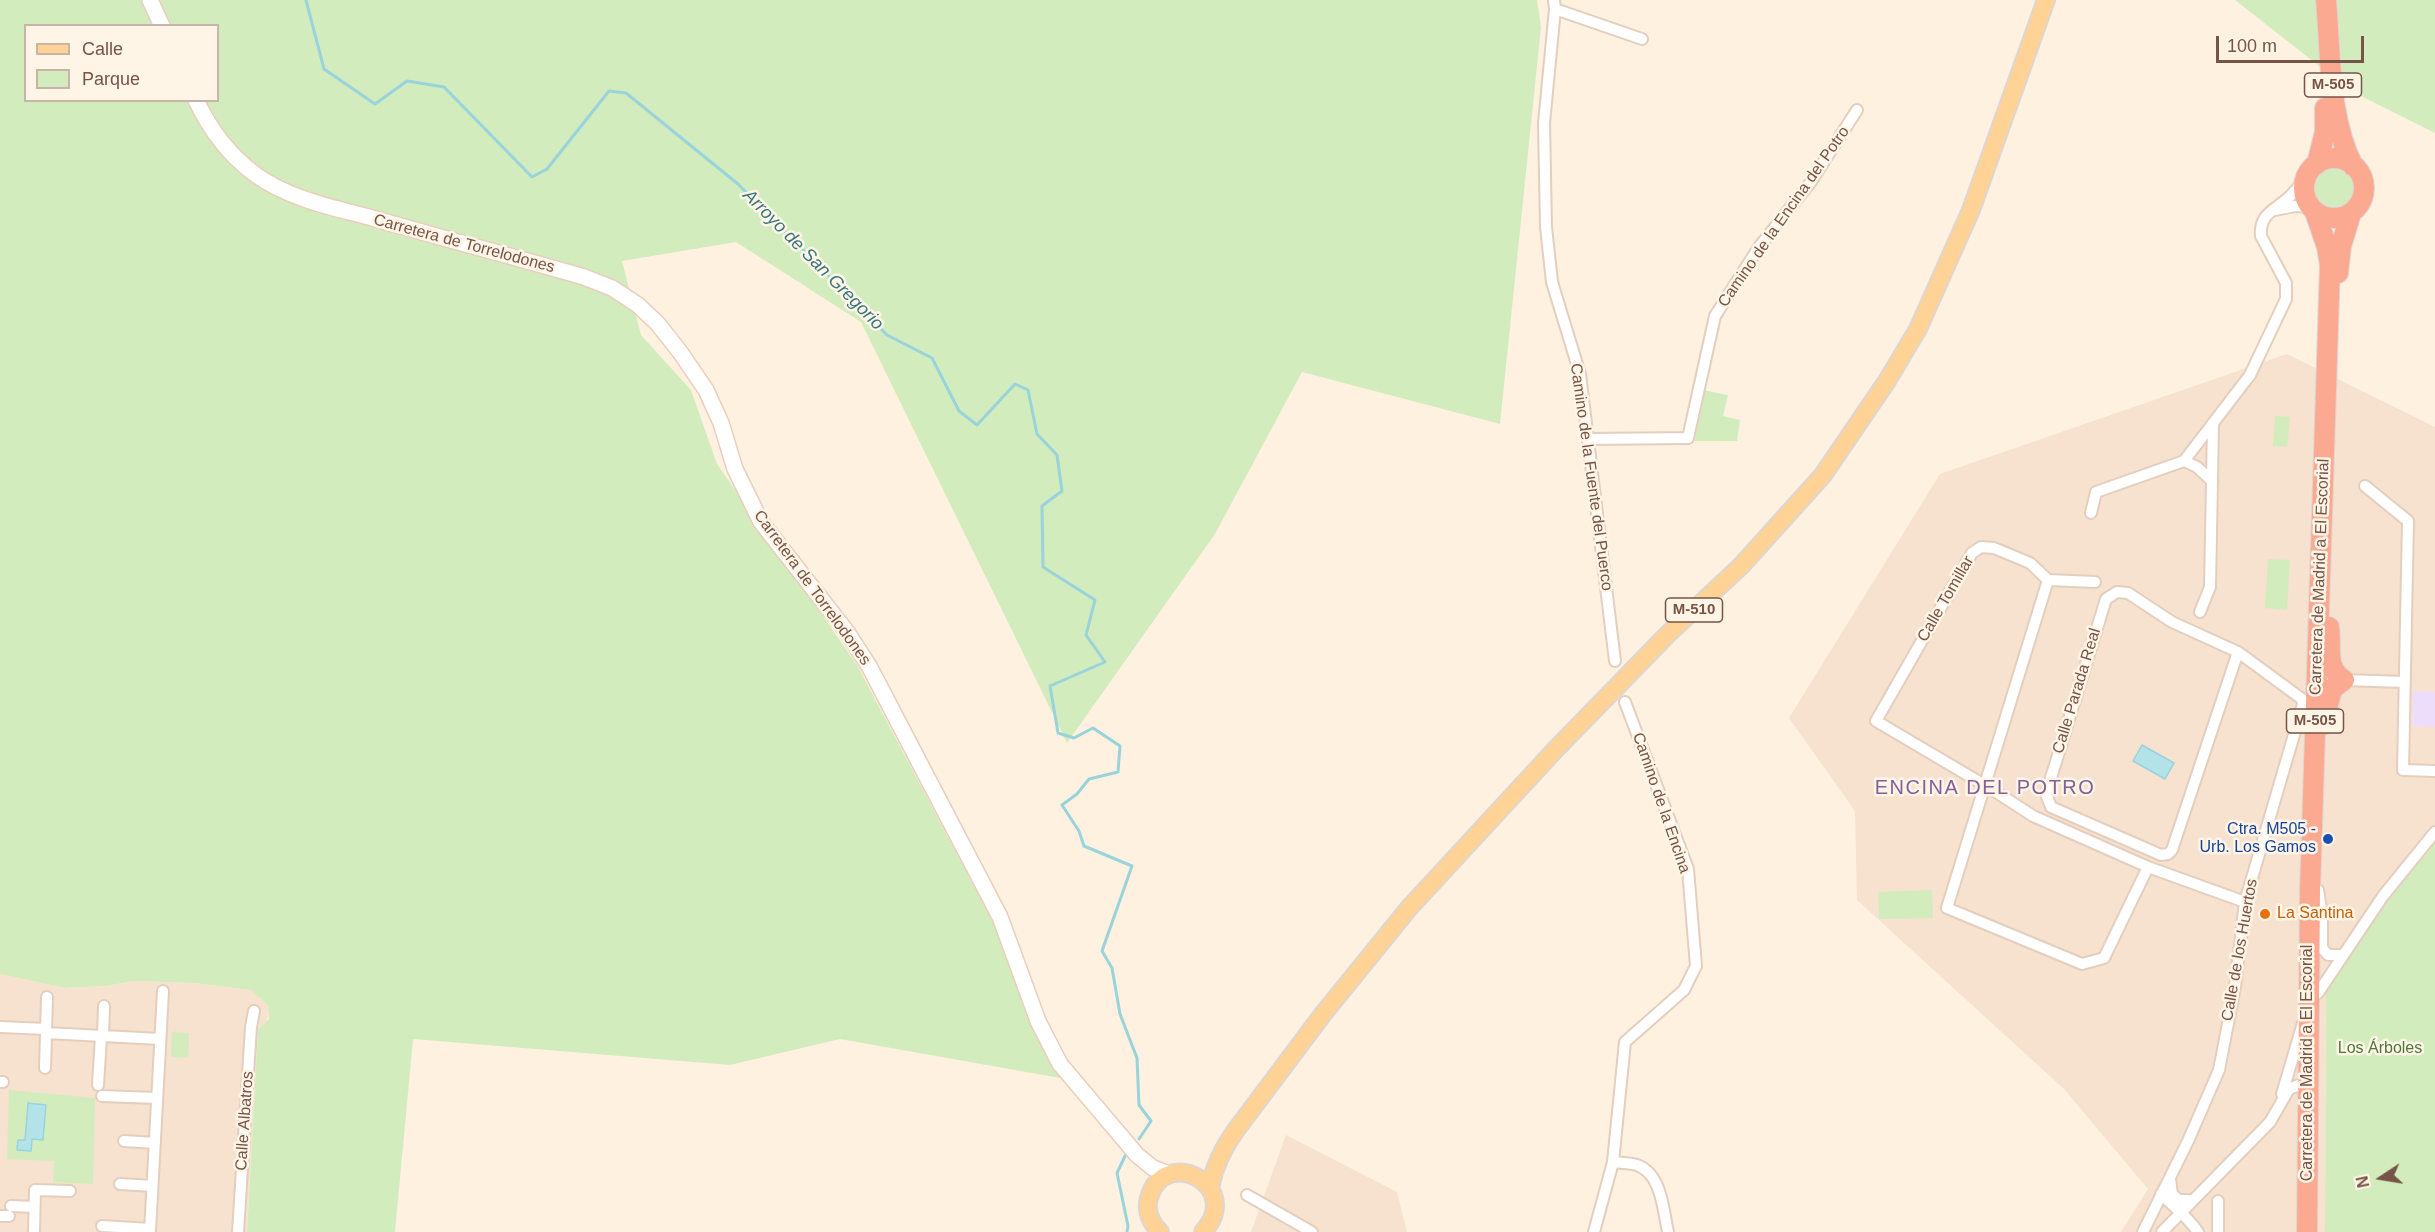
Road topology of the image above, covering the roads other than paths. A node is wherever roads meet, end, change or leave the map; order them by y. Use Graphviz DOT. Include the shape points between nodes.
graph roads {
  1 [pos="150,0"];
  2 [pos="2046,0"];
  3 [pos="2326,0"];
  4 [pos="1554,5"];
  5 [pos="161,24"];
  6 [pos="1642,39"];
  7 [pos="197,102"];
  8 [pos="1857,110"];
  9 [pos="2317,164"];
  10 [pos="2353,166"];
  11 [pos="2305,180"];
  12 [pos="2313,209"];
  13 [pos="2269,212"];
  14 [pos="2351,213"];
  15 [pos="2213,423"];
  16 [pos="1588,439"];
  17 [pos="2184,461"];
  18 [pos="2212,481"];
  19 [pos="2365,486"];
  20 [pos="2091,513"];
  21 [pos="2048,580"];
  22 [pos="2095,582"];
  23 [pos="2327,610"];
  24 [pos="2200,612"];
  25 [pos="2317,639"];
  26 [pos="2238,652"];
  27 [pos="1615,661"];
  28 [pos="2344,680"];
  29 [pos="2404,682"];
  30 [pos="2302,699"];
  31 [pos="1625,702"];
  32 [pos="2323,725"];
  33 [pos="2435,771"];
  34 [pos="1985,786"];
  35 [pos="2435,832"];
  36 [pos="2148,867"];
  37 [pos="2318,890"];
  38 [pos="2245,902"];
  39 [pos="2342,955"];
  40 [pos="163,991"];
  41 [pos="47,997"];
  42 [pos="2313,998"];
  43 [pos="104,1006"];
  44 [pos="254,1011"];
  45 [pos="0,1027"];
  46 [pos="46,1031"];
  47 [pos="102,1036"];
  48 [pos="160,1039"];
  49 [pos="45,1068"];
  50 [pos="2307,1094"];
  51 [pos="157,1098"];
  52 [pos="2278,1108"];
  53 [pos="123,1141"];
  54 [pos="155,1143"];
  55 [pos="1224,1147"];
  56 [pos="1137,1155"];
  57 [pos="1613,1162"];
  58 [pos="1191,1173"];
  59 [pos="1169,1174"];
  60 [pos="2170,1178"];
  61 [pos="120,1184"];
  62 [pos="152,1186"];
  63 [pos="1210,1188"];
  64 [pos="1152,1189"];
  65 [pos="70,1191"];
  66 [pos="2161,1194"];
  67 [pos="1247,1195"];
  68 [pos="2193,1200"];
  69 [pos="2218,1201"];
  70 [pos="34,1207"];
  71 [pos="7,1212"];
  72 [pos="2182,1212"];
  73 [pos="102,1226"];
  74 [pos="1209,1228"];
  75 [pos="1156,1230"];
  76 [pos="150,1231"];
  77 [pos="34,1232"];
  78 [pos="238,1232"];
  79 [pos="1312,1232"];
  80 [pos="1594,1232"];
  81 [pos="1668,1232"];
  82 [pos="2136,1232"];
  83 [pos="2143,1232"];
  84 [pos="2162,1232"];
  85 [pos="2198,1232"];
  86 [pos="2218,1232"];
  87 [pos="2307,1232"];
  88 [pos="2315,1232"];
  1 -- 5 [label="main road"];
  2 -- 55 [label="main road, M-510" via="1971,210 1918,329 1822,475 1741,566 1555,750 1409,908 1323,1014"];
  3 -- 9 [label="highway, M-505" via="2325,132"];
  3 -- 10 [label="highway, M-505" via="2335,114"];
  4 -- 6 [label="street, Camino de la Fuente del Puerco"];
  4 -- 16 [label="street, Camino de la Fuente del Puerco" via="1544,123 1546,227 1552,282 1580,374"];
  7 -- 56 [label="main road, Carretera de Torrelodones" via="233,154 282,190 584,277 612,288 658,324 706,390 735,469 761,522 869,666 1000,917 1038,1021 1060,1064"];
  8 -- 16 [label="street, Camino de la Encina del Potro" via="1715,316 1688,438"];
  9 -- 10 [label="highway" via="2339,159"];
  9 -- 11 [label="highway, M-505"];
  10 -- 14 [label="highway, M-505" via="2361,177 2363,190"];
  11 -- 12 [label="highway, M-505" via="2305,197"];
  11 -- 13 [label="street"];
  12 -- 13 [label="street" via="2295,206"];
  12 -- 14 [label="highway" via="2333,218"];
  12 -- 25 [label="highway, Carretera de Madrid a El Escorial / M-505" via="2330,265"];
  13 -- 15 [label="street" via="2263,220 2261,236 2286,283 2286,299 2250,375"];
  14 -- 23 [label="highway, Carretera de Madrid a El Escorial / M-505" via="2338,266"];
  15 -- 17 [label="street"];
  15 -- 18 [label="street"];
  16 -- 27 [label="street, Camino de la Fuente del Puerco"];
  17 -- 18 [label="street" via="2198,467"];
  17 -- 20 [label="street" via="2096,492"];
  18 -- 24 [label="street" via="2210,587"];
  19 -- 29 [label="street" via="2408,521"];
  21 -- 22 [label="street"];
  21 -- 34 [label="street"];
  21 -- 34 [label="street, Calle Tomillar" via="2030,563 1994,548 1981,547 1972,553 1876,721"];
  23 -- 28 [label="highway" via="2331,666 2334,675"];
  23 -- 32 [label="highway, Carretera de Madrid a El Escorial / M-505"];
  25 -- 30 [label="highway"];
  25 -- 42 [label="highway, Carretera de Madrid a El Escorial / M-505"];
  26 -- 26 [label="street, Calle Parada Real" via="2172,622 2128,592 2117,592 2106,599 2046,794 2051,807 2161,855 2168,854"];
  26 -- 30 [label="street, Calle Parada Real"];
  28 -- 29 [label="street"];
  28 -- 32 [label="highway" via="2332,689"];
  29 -- 33 [label="street" via="2403,770"];
  30 -- 38 [label="street, Calle de los Huertos"];
  31 -- 57 [label="street, Camino de la Encina" via="1688,869 1696,966 1684,990 1625,1042"];
  32 -- 37 [label="highway, Carretera de Madrid a El Escorial / M-505"];
  34 -- 36 [label="street" via="2033,816"];
  34 -- 36 [label="street" via="1947,908 2082,964 2104,958"];
  35 -- 39 [label="street"];
  36 -- 38 [label="street"];
  37 -- 39 [label="street" via="2322,948 2328,955"];
  37 -- 42 [label="highway, Carretera de Madrid a El Escorial / M-505"];
  38 -- 60 [label="street, Calle de los Huertos" via="2235,987 2219,1070"];
  39 -- 42 [label="street"];
  40 -- 48 [label="street"];
  41 -- 46 [label="street"];
  42 -- 50 [label="highway, Carretera de Madrid a El Escorial / M-505"];
  42 -- 52 [label="street"];
  42 -- 88 [label="highway, Carretera de Madrid a El Escorial / M-505"];
  43 -- 47 [label="street"];
  44 -- 78 [label="street, Calle Albatros"];
  45 -- 46 [label="street"];
  46 -- 47 [label="street"];
  46 -- 49 [label="street"];
  47 -- 48 [label="street"];
  47 -- 51 [label="street" via="100,1091"];
  48 -- 51 [label="street"];
  50 -- 52 [label="street" via="2302,1086 2292,1086"];
  50 -- 87 [label="highway, Carretera de Madrid a El Escorial / M-505"];
  51 -- 54 [label="street"];
  52 -- 68 [label="street" via="2270,1122"];
  53 -- 54 [label="street"];
  54 -- 62 [label="street"];
  55 -- 58 [label="main road, M-510"];
  55 -- 63 [label="main road, M-510"];
  56 -- 59 [label="main road, Carretera de Torrelodones"];
  56 -- 64 [label="main road, Carretera de Torrelodones"];
  57 -- 80 [label="street, Camino de la Encina"];
  57 -- 81 [label="street" via="1638,1165 1649,1173 1659,1188"];
  58 -- 59 [label="main road"];
  58 -- 63 [label="main road"];
  59 -- 64 [label="main road"];
  60 -- 66 [label="street, Calle de los Huertos"];
  60 -- 68 [label="street" via="2172,1194 2179,1200"];
  61 -- 62 [label="street"];
  62 -- 76 [label="street"];
  63 -- 74 [label="main road, M-510" via="1215,1210"];
  64 -- 75 [label="main road" via="1148,1214"];
  65 -- 70 [label="street" via="35,1190"];
  66 -- 72 [label="street"];
  66 -- 82 [label="street, Calle de los Huertos"];
  66 -- 83 [label="street, Calle de los Huertos"];
  67 -- 79 [label="street"];
  68 -- 72 [label="street"];
  69 -- 86 [label="street"];
  70 -- 71 [label="street"];
  70 -- 77 [label="street"];
  72 -- 84 [label="street"];
  72 -- 85 [label="street"];
  73 -- 76 [label="street"];
}
